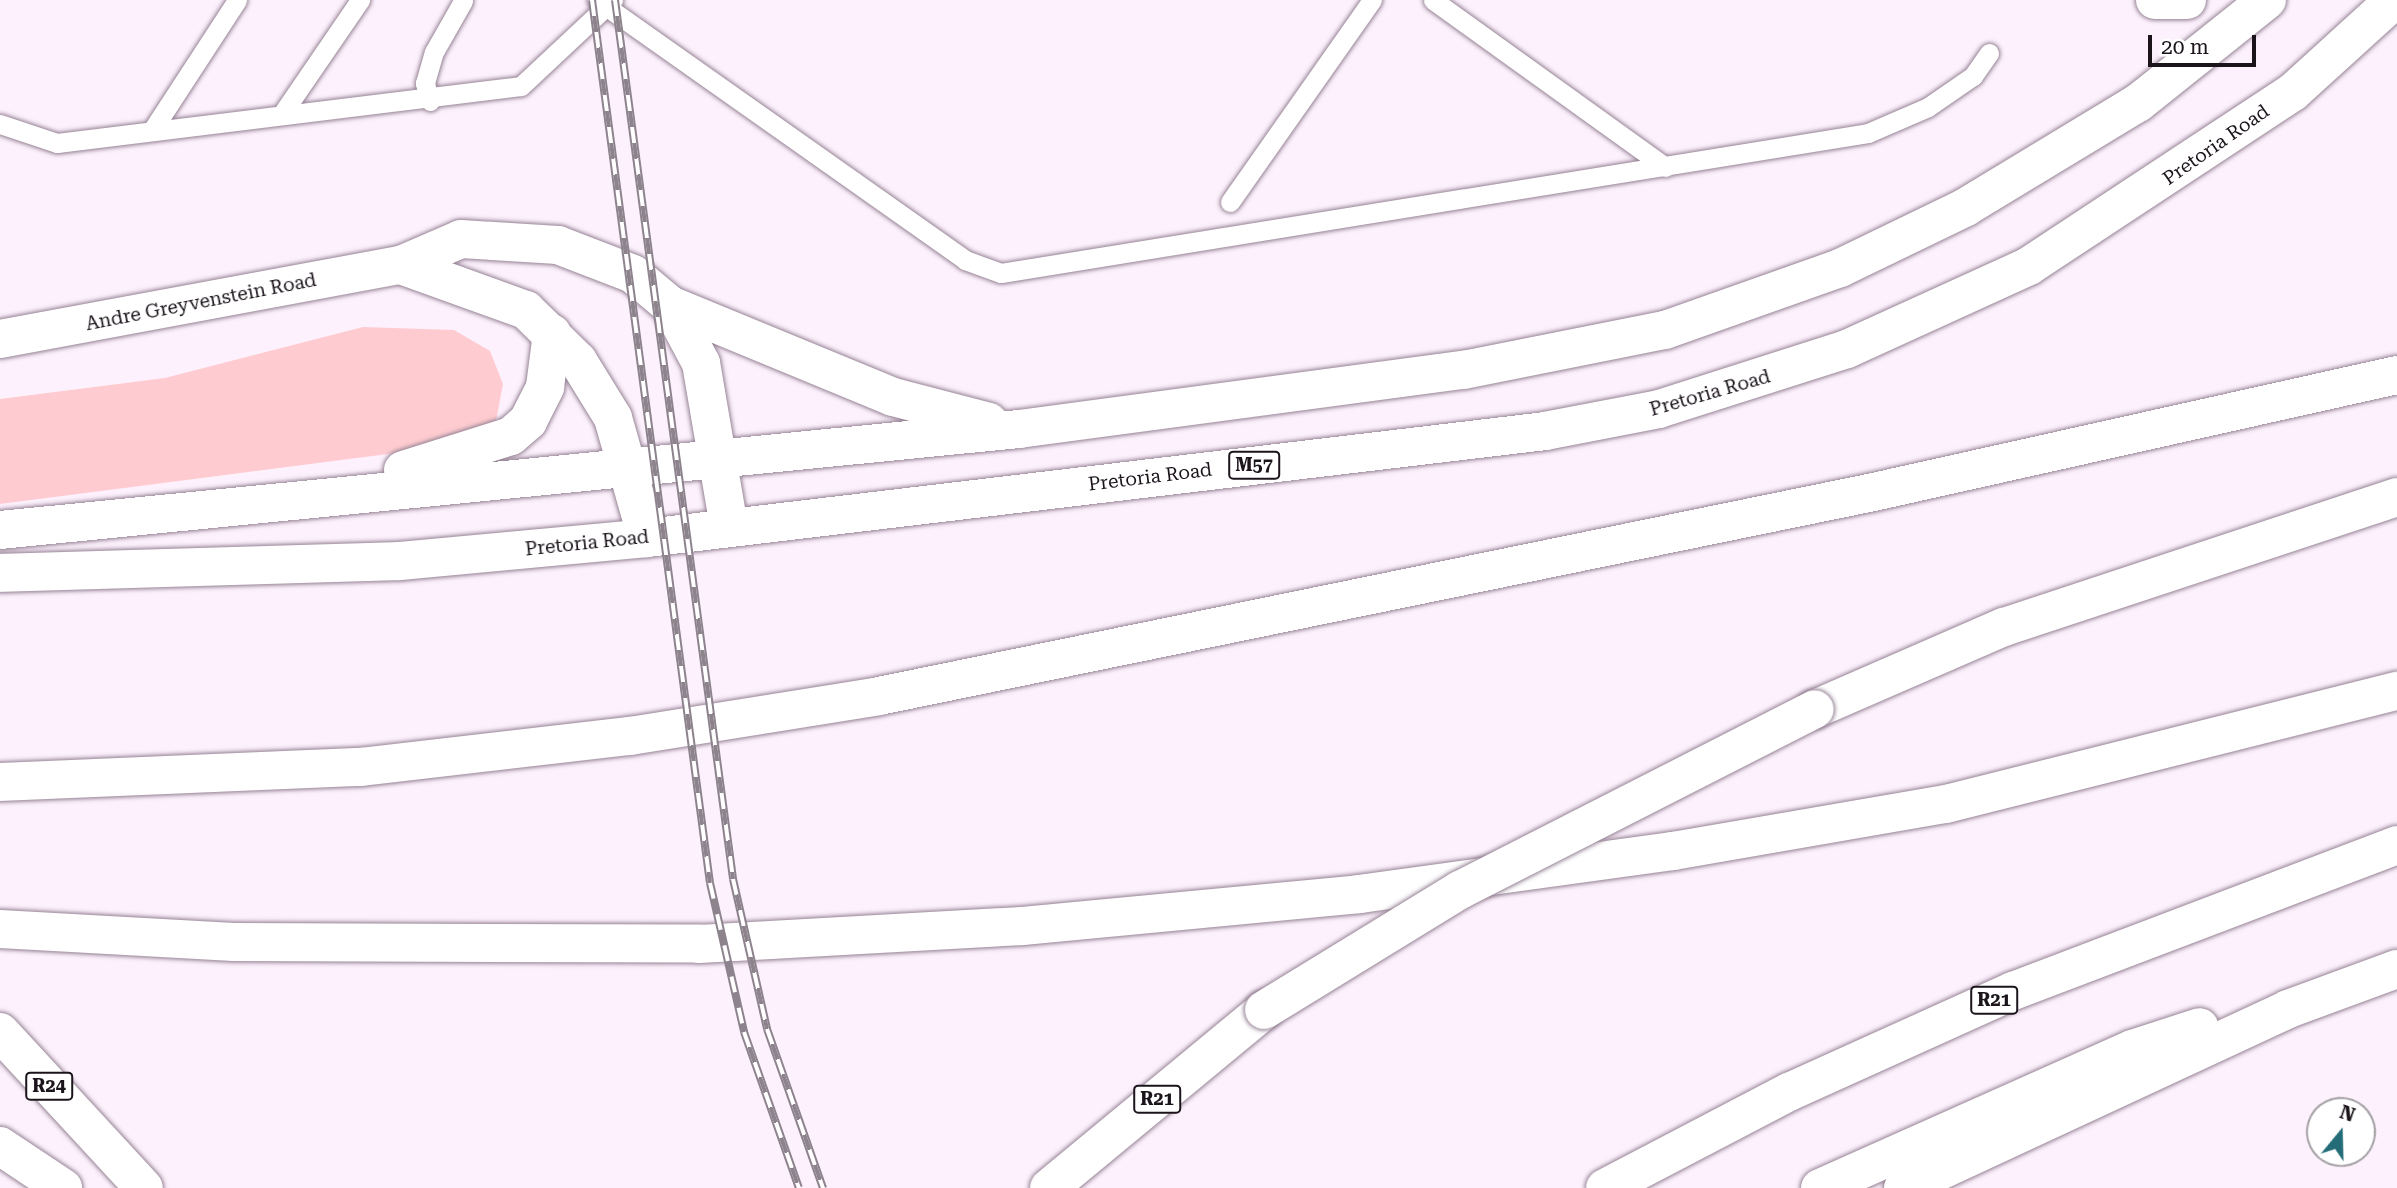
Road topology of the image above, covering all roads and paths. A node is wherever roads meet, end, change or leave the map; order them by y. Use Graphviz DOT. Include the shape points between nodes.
graph roads {
  1 [pos="237,0"];
  2 [pos="360,0"];
  3 [pos="1372,0"];
  4 [pos="1433,0"];
  5 [pos="2155,0"];
  6 [pos="2187,0"];
  7 [pos="2267,0"];
  8 [pos="2394,0"];
  9 [pos="463,1"];
  10 [pos="606,2"];
  11 [pos="1989,53"];
  12 [pos="430,101"];
  13 [pos="284,111"];
  14 [pos="0,124"];
  15 [pos="153,130"];
  16 [pos="1665,167"];
  17 [pos="1230,202"];
  18 [pos="401,265"];
  19 [pos="670,304"];
  20 [pos="552,333"];
  21 [pos="0,339"];
  22 [pos="2397,375"];
  23 [pos="1018,429"];
  24 [pos="719,462"];
  25 [pos="631,468"];
  26 [pos="317,494"];
  27 [pos="2397,498"];
  28 [pos="729,526"];
  29 [pos="0,530"];
  30 [pos="647,538"];
  31 [pos="0,573"];
  32 [pos="2397,691"];
  33 [pos="0,782"];
  34 [pos="2397,845"];
  35 [pos="0,929"];
  36 [pos="2397,969"];
  37 [pos="2288,1009"];
  38 [pos="0,1032"];
  39 [pos="0,1146"];
  40 [pos="63,1188"];
  41 [pos="144,1188"];
  42 [pos="1049,1188"];
  43 [pos="1605,1188"];
  44 [pos="1820,1188"];
  45 [pos="1903,1188"];
  1 -- 15 [label="lane"];
  2 -- 13 [label="lane"];
  3 -- 17 [label="lane"];
  4 -- 16 [label="lane"];
  5 -- 6 [label="main road"];
  7 -- 23 [label="main road" via="2138,103 1978,201 1840,268 1665,330 1464,370"];
  8 -- 28 [label="main road, Pretoria Road / M57" via="2293,92 2112,217 1956,302 1753,383 1545,431"];
  9 -- 12 [label="lane" via="434,51 425,83"];
  10 -- 12 [label="lane" via="521,86"];
  10 -- 16 [label="lane" via="965,260 1001,273"];
  11 -- 16 [label="lane" via="1973,76 1928,107 1868,134"];
  12 -- 13 [label="lane"];
  13 -- 15 [label="lane"];
  14 -- 15 [label="lane" via="57,143"];
  18 -- 19 [label="main road, Andre Greyvenstein Road" via="461,239 524,239 597,256"];
  18 -- 20 [label="main road, Andre Greyvenstein Road" via="494,296"];
  18 -- 21 [label="main road, Andre Greyvenstein Road"];
  19 -- 23 [label="main road" via="893,397"];
  19 -- 24 [label="main road, Andre Greyvenstein Road" via="701,363"];
  20 -- 25 [label="main road, Andre Greyvenstein Road" via="614,418"];
  20 -- 26 [label="main road" via="539,403 511,436"];
  22 -- 33 [label="main road" via="1869,492 879,696 630,736 361,767"];
  23 -- 24 [label="main road"];
  24 -- 25 [label="main road"];
  24 -- 28 [label="main road, Andre Greyvenstein Road"];
  25 -- 26 [label="main road"];
  25 -- 30 [label="main road, Andre Greyvenstein Road"];
  26 -- 29 [label="main road"];
  27 -- 42 [label="main road, R21, bridge" via="2004,627 1815,709 1460,890 1264,1010"];
  28 -- 30 [label="main road, Pretoria Road / M57"];
  30 -- 31 [label="main road, Pretoria Road / M57" via="400,561"];
  32 -- 35 [label="main road" via="1946,804 1673,851 1359,894 1023,926 699,944 234,942"];
  34 -- 43 [label="main road, R21" via="2013,991 1789,1092"];
  36 -- 37 [label="main road"];
  37 -- 44 [label="main road" via="2210,1023 2132,1049"];
  37 -- 45 [label="main road"];
  38 -- 41 [label="main road, R24"];
  39 -- 40 [label="main road"];
}
